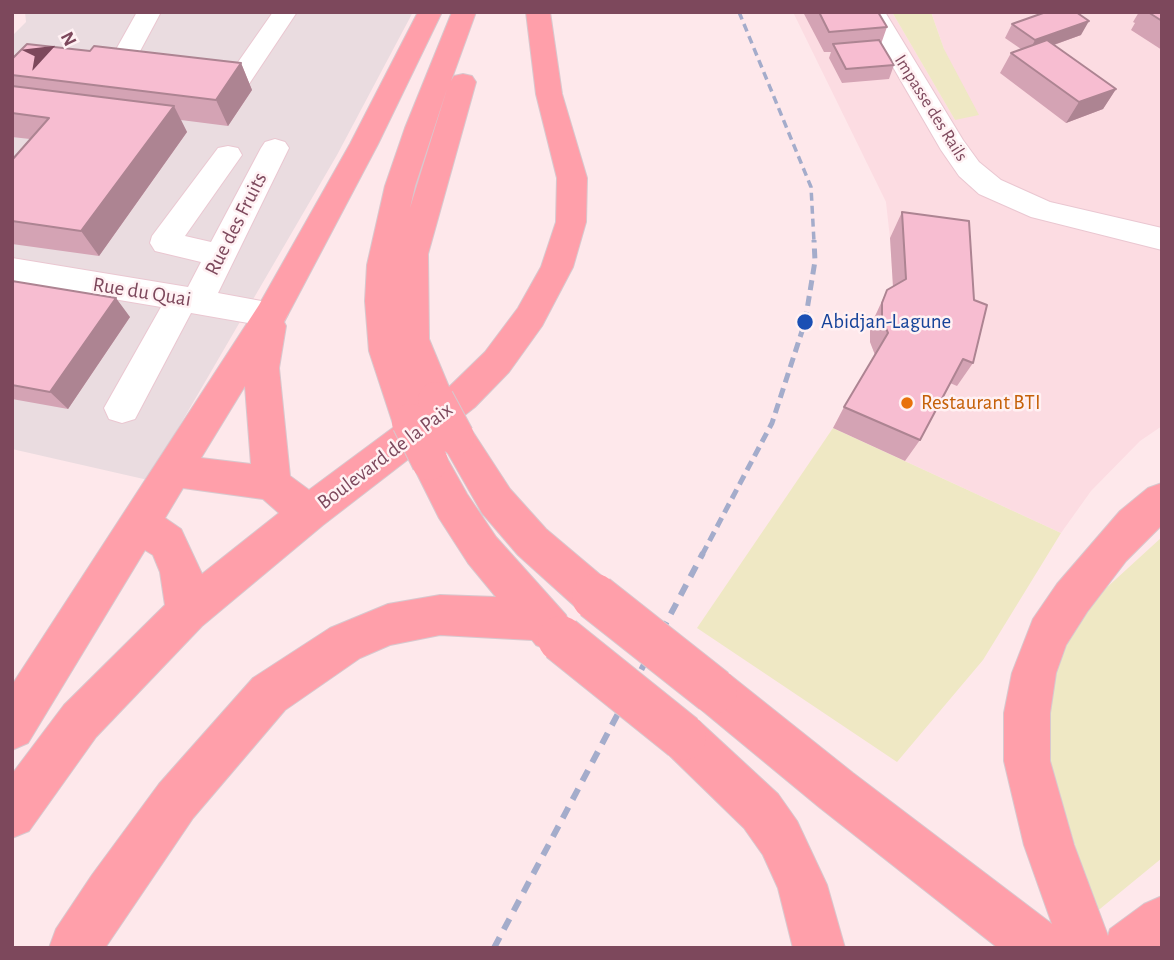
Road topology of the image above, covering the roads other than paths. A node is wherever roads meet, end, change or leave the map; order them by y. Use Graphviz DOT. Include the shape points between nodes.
graph roads {
  1 [pos="149,12"];
  2 [pos="285,12"];
  3 [pos="430,12"];
  4 [pos="464,12"];
  5 [pos="488,12"];
  6 [pos="538,12"];
  7 [pos="873,12"];
  8 [pos="122,62"];
  9 [pos="240,78"];
  10 [pos="275,148"];
  11 [pos="228,155"];
  12 [pos="1162,240"];
  13 [pos="219,255"];
  14 [pos="12,270"];
  15 [pos="190,300"];
  16 [pos="271,314"];
  17 [pos="122,408"];
  18 [pos="423,411"];
  19 [pos="443,449"];
  20 [pos="172,470"];
  21 [pos="272,484"];
  22 [pos="1162,500"];
  23 [pos="309,513"];
  24 [pos="140,524"];
  25 [pos="187,612"];
  26 [pos="551,630"];
  27 [pos="12,727"];
  28 [pos="12,814"];
  29 [pos="1162,922"];
  30 [pos="75,948"];
  31 [pos="819,948"];
  32 [pos="1040,948"];
  33 [pos="1086,948"];
  34 [pos="1129,948"];
  1 -- 8 [label="street"];
  2 -- 9 [label="street"];
  3 -- 16 [label="main road"];
  4 -- 18 [label="main road" via="400,186 383,265 386,351"];
  5 -- 18 [label="main road" via="455,103 412,254 412,339 423,373"];
  6 -- 23 [label="main road, Boulevard de la Paix" via="549,94 572,178 570,222 557,267 530,317 462,397"];
  7 -- 12 [label="street, Impasse des Rails" via="951,144 990,187 1042,209"];
  10 -- 13 [label="street, Rue des Fruits"];
  11 -- 13 [label="street" via="166,243"];
  13 -- 15 [label="street, Rue des Fruits"];
  14 -- 15 [label="street, Rue du Quai"];
  15 -- 16 [label="street, Rue du Quai"];
  15 -- 17 [label="street, Rue des Fruits"];
  16 -- 20 [label="main road"];
  16 -- 21 [label="main road" via="261,368"];
  18 -- 19 [label="main road, bridge"];
  19 -- 26 [label="main road" via="453,506 482,550"];
  19 -- 32 [label="main road, bridge" via="531,542 595,597"];
  20 -- 21 [label="main road"];
  20 -- 24 [label="main road"];
  21 -- 23 [label="main road"];
  22 -- 33 [label="main road" via="1112,548 1048,634 1034,673 1027,713 1027,761 1049,845"];
  23 -- 25 [label="main road, Boulevard de la Paix"];
  24 -- 25 [label="main road" via="167,542 181,571"];
  24 -- 27 [label="main road"];
  25 -- 28 [label="main road, Boulevard de la Paix" via="80,721"];
  26 -- 30 [label="main road" via="440,615 388,625 345,643 269,694 176,801"];
  26 -- 31 [label="main road, bridge" via="683,737 761,811 780,838 802,885"];
  29 -- 34 [label="main road"];
}
